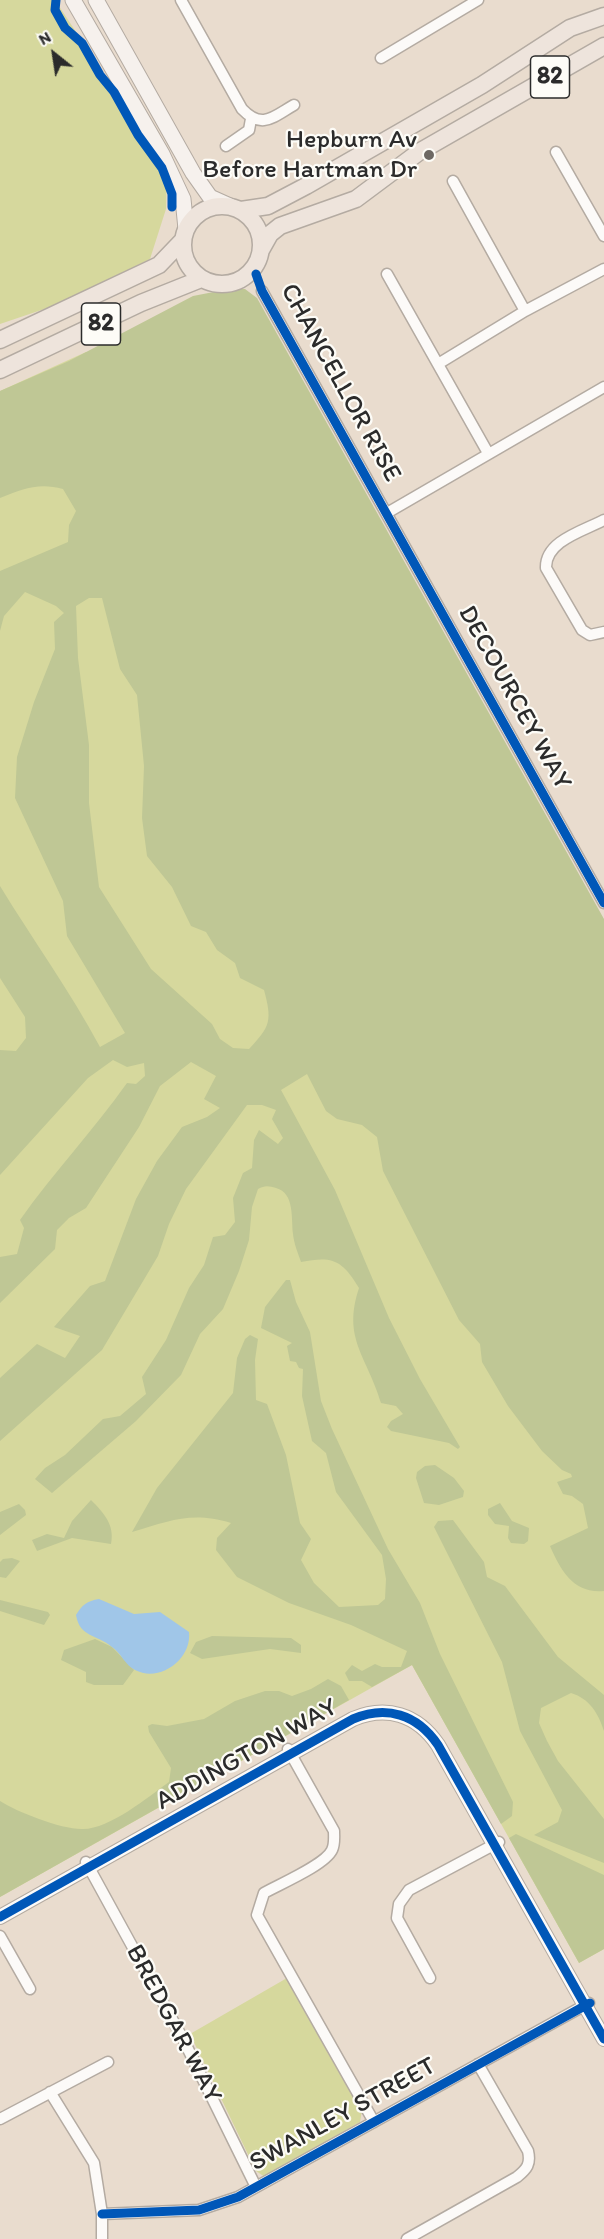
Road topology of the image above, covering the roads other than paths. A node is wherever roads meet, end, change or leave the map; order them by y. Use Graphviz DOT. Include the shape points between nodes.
graph roads {
  1 [pos="73,0"];
  2 [pos="96,0"];
  3 [pos="181,0"];
  4 [pos="477,0"];
  5 [pos="604,16"];
  6 [pos="604,46"];
  7 [pos="381,58"];
  8 [pos="294,105"];
  9 [pos="251,119"];
  10 [pos="226,146"];
  11 [pos="556,152"];
  12 [pos="453,181"];
  13 [pos="236,208"];
  14 [pos="184,235"];
  15 [pos="604,236"];
  16 [pos="261,250"];
  17 [pos="604,269"];
  18 [pos="387,274"];
  19 [pos="201,279"];
  20 [pos="262,291"];
  21 [pos="525,311"];
  22 [pos="0,340"];
  23 [pos="438,364"];
  24 [pos="0,370"];
  25 [pos="604,387"];
  26 [pos="488,453"];
  27 [pos="387,513"];
  28 [pos="604,520"];
  29 [pos="604,632"];
  30 [pos="604,903"];
  31 [pos="290,1752"];
  32 [pos="496,1843"];
  33 [pos="88,1865"];
  34 [pos="0,1910"];
  35 [pos="0,1917"];
  36 [pos="0,1936"];
  37 [pos="430,1978"];
  38 [pos="30,1989"];
  39 [pos="587,2004"];
  40 [pos="604,2027"];
  41 [pos="604,2039"];
  42 [pos="108,2062"];
  43 [pos="478,2064"];
  44 [pos="50,2092"];
  45 [pos="0,2118"];
  46 [pos="374,2122"];
  47 [pos="256,2187"];
  48 [pos="102,2214"];
  49 [pos="102,2239"];
  50 [pos="407,2239"];
  1 -- 14 [label="main road" via="162,154 183,199"];
  2 -- 13 [label="main road" via="193,173 210,197"];
  3 -- 9 [label="street"];
  4 -- 7 [label="street"];
  5 -- 13 [label="main road, 82" via="570,28 482,85 268,206"];
  6 -- 16 [label="main road, 82" via="419,152 356,199 280,226"];
  8 -- 9 [label="street" via="266,121"];
  9 -- 10 [label="street" via="249,130"];
  11 -- 15 [label="street"];
  12 -- 21 [label="street"];
  13 -- 14 [label="main road, 82" via="208,208 195,216"];
  13 -- 16 [label="main road" via="257,227"];
  14 -- 19 [label="main road" via="186,263"];
  14 -- 22 [label="main road, 82" via="159,265"];
  16 -- 19 [label="main road, 82" via="247,275 232,283 215,284"];
  17 -- 21 [label="street"];
  18 -- 23 [label="street"];
  19 -- 24 [label="main road, 82"];
  20 -- 27 [label="street, CHANCELLOR RISE"];
  21 -- 23 [label="street"];
  23 -- 26 [label="street"];
  25 -- 26 [label="street"];
  26 -- 27 [label="street"];
  27 -- 30 [label="street, DECOURCEY WAY"];
  28 -- 29 [label="street" via="553,547 546,557 546,568 582,630 590,635"];
  31 -- 32 [label="street, ADDINGTON WAY" via="365,1708 389,1706 416,1715 444,1743"];
  31 -- 33 [label="street, ADDINGTON WAY"];
  31 -- 46 [label="street" via="334,1831 332,1852 323,1861 264,1893 257,1915"];
  32 -- 37 [label="street" via="409,1890 399,1904 397,1918"];
  32 -- 39 [label="street, ADDINGTON WAY"];
  33 -- 34 [label="street, ADDINGTON WAY"];
  33 -- 35 [label="street, ADDINGTON WAY"];
  33 -- 47 [label="street, BREDGAR WAY" via="183,2039"];
  36 -- 38 [label="street"];
  39 -- 40 [label="street, ADDINGTON WAY"];
  39 -- 41 [label="street, ADDINGTON WAY"];
  39 -- 43 [label="street, SWANLEY STREET"];
  42 -- 44 [label="street"];
  43 -- 46 [label="street, SWANLEY STREET"];
  43 -- 50 [label="street" via="530,2161 517,2177"];
  44 -- 45 [label="street"];
  44 -- 48 [label="street" via="94,2163"];
  46 -- 47 [label="street, SWANLEY STREET"];
  47 -- 48 [label="street, SWANLEY STREET" via="199,2210"];
  48 -- 49 [label="street"];
}
